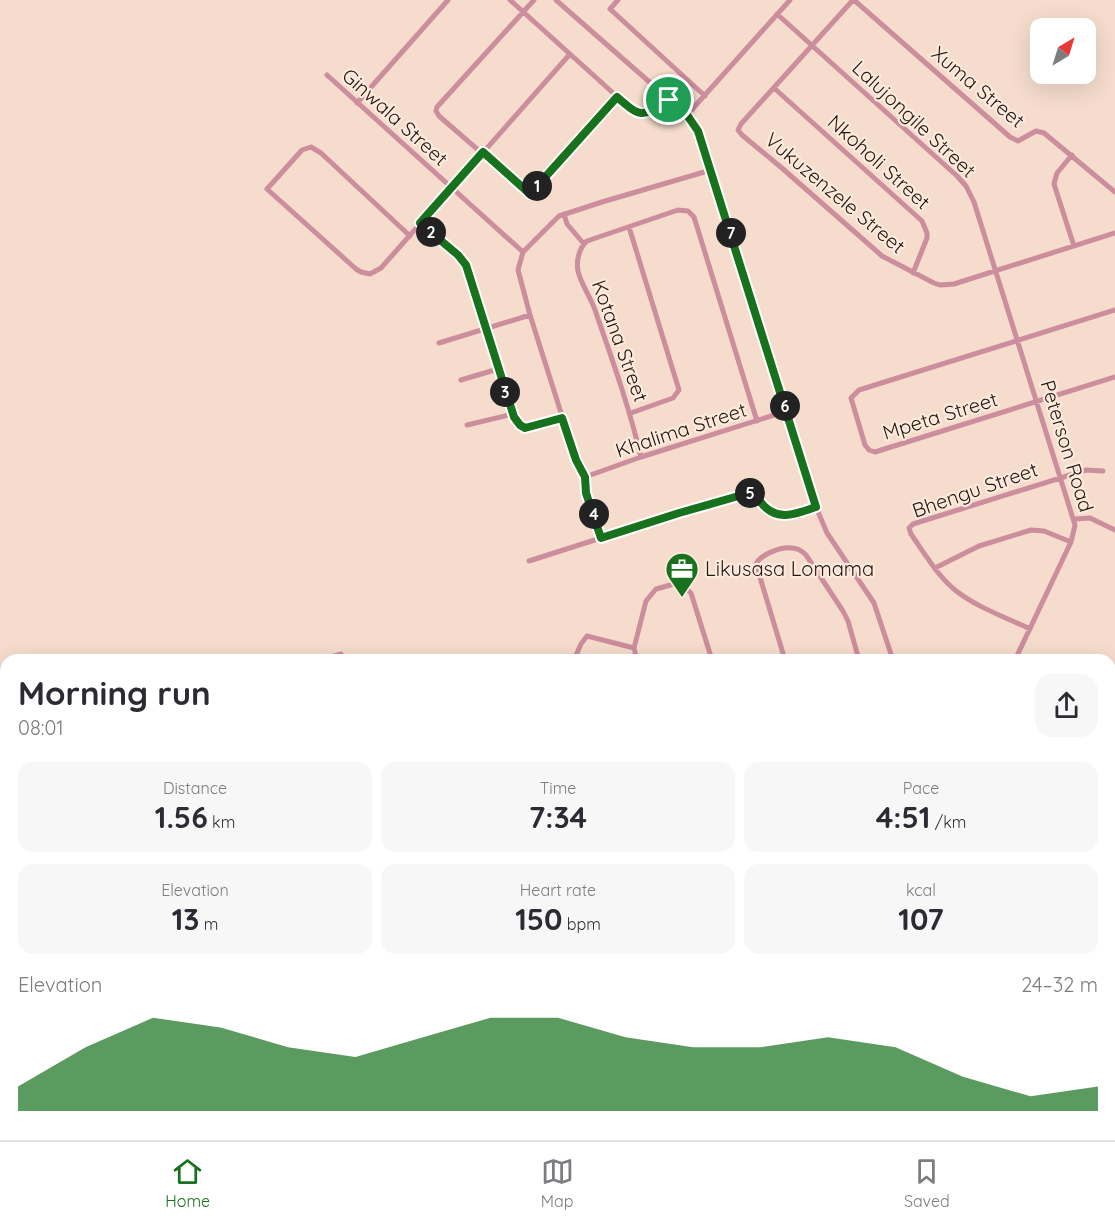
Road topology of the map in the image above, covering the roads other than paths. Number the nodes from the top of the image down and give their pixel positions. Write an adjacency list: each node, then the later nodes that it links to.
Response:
1 (448, 0): 17 (street)
2 (510, 0): 8 (street)
3 (534, 0): 8 (street)
4 (556, 0): 16 (street)
5 (618, 0): 14 (street)
6 (790, 0): 9 (street)
7 (854, 0): 10 (street, Vukuzenzele Street); 20 (street, Xuma Street)
8 (523, 12): 11 (street); 19 (street)
9 (777, 14): 10 (street, Lalujongile Street); 14 (street)
10 (812, 45): 13 (street, Vukuzenzele Street); 32 (street, Lalujongile Street)
11 (570, 54): 15 (street); 19 (street)
12 (327, 75): 17 (street, Ginwala Street)
13 (774, 88): 33 (street, Nkoholi Street); 33 (street, Vukuzenzele Street)
14 (705, 96): 18 (street)
15 (617, 97): 16 (street); 19 (street)
16 (669, 100): 18 (street)
17 (357, 103): 22 (street, Ginwala Street)
18 (687, 115): 21 (street)
19 (483, 152): 22 (street)
20 (1072, 155): 23 (street, Xuma Street); 30 (street)
21 (711, 170): 24 (street); 43 (street)
22 (451, 187): 25 (street); 31 (street, Ginwala Street)
23 (1115, 192)
24 (564, 214): 29 (street); 31 (street)
25 (420, 223): 28 (street); 36 (street)
26 (629, 227): 29 (street); 44 (street); 47 (street)
27 (1115, 233): 30 (street, Vukuzenzele Street)
28 (410, 236): 28 (street)
29 (584, 244): 44 (street, Kotana Street)
30 (1074, 246): 32 (street, Vukuzenzele Street)
31 (524, 252): 35 (street)
32 (996, 269): 33 (street, Vukuzenzele Street); 37 (street, Peterson Road)
33 (913, 273)
34 (1115, 310): 37 (street)
35 (530, 315): 36 (street); 46 (street)
36 (486, 329): 38 (street); 39 (street)
37 (1018, 340): 42 (street, Peterson Road); 42 (street, Mpeta Street)
38 (439, 342)
39 (498, 369): 41 (street); 45 (street)
40 (1115, 376): 42 (street)
41 (461, 380)
42 (1038, 401): 52 (street, Peterson Road)
43 (787, 411): 47 (street, Khalima Street); 53 (street)
44 (630, 413): 49 (street, Kotana Street)
45 (513, 414): 46 (street); 48 (street)
46 (562, 418): 51 (street)
47 (757, 421): 49 (street, Khalima Street)
48 (466, 425)
49 (640, 457): 51 (street, Khalima Street)
50 (1103, 471): 52 (street, Bhengu Street)
51 (585, 477): 56 (street)
52 (1061, 477): 54 (street, Peterson Road); 59 (street, Bhengu Street)
53 (816, 507): 56 (street); 67 (street)
54 (1075, 519): 55 (street); 57 (street, Peterson Road)
55 (1115, 530)
56 (601, 538): 58 (street)
57 (1071, 542): 59 (street); 60 (street, Peterson Road)
58 (530, 561)
59 (935, 568): 60 (street, Bhengu Street)
60 (1030, 629): 68 (street, Peterson Road)
61 (634, 648): 62 (street); 63 (street); 64 (street)
62 (577, 654)
63 (636, 654)
64 (710, 654)
65 (784, 654): 66 (street)
66 (857, 654)
67 (891, 654)
68 (1018, 654)

